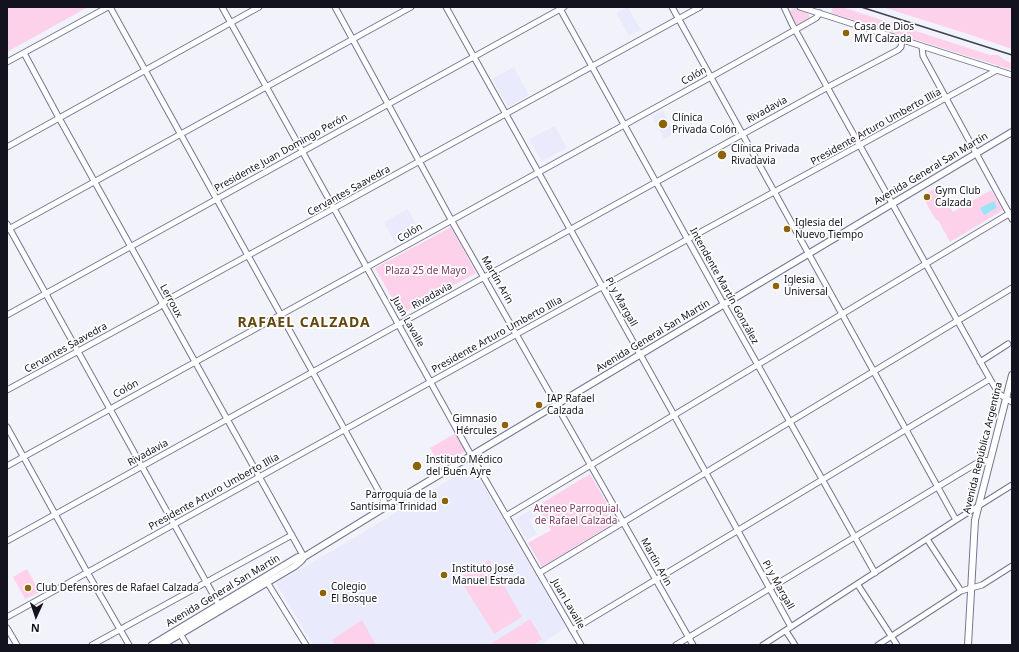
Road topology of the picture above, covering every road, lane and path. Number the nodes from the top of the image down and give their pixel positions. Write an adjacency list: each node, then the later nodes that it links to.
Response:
1 (109, 7): 19 (street); 23 (street)
2 (222, 7): 14 (street, Juan Lavalle)
3 (259, 7): 14 (street)
4 (335, 7): 16 (street, Martín Arin)
5 (411, 7): 16 (street)
6 (446, 7): 20 (street, Pi y Margall)
7 (672, 7): 13 (street)
8 (700, 7): 13 (street, Cervantes Saavedra)
9 (784, 7): 15 (street)
10 (800, 7): 12 (street)
11 (561, 8): 20 (street, Presidente Juan Domingo Perón); 22 (street, Intendente Martín González)
12 (820, 13): 15 (street, Colón); 17 (street)
13 (679, 19): 22 (street, Cervantes Saavedra); 26 (street)
14 (231, 22): 23 (street); 27 (street, Juan Lavalle)
15 (796, 30): 26 (street, Colón); 28 (street)
16 (353, 40): 27 (street); 30 (street, Martín Arin)
17 (902, 40): 18 (street); 28 (street, Rivadavia)
18 (922, 47): 24 (street); 29 (street)
19 (24, 53): 21 (street); 32 (street, Lerroux)
20 (474, 57): 30 (street, Presidente Juan Domingo Perón); 31 (street, Pi y Margall)
21 (7, 62)
22 (592, 66): 31 (street, Cervantes Saavedra); 33 (street, Intendente Martín González)
23 (145, 70): 32 (street); 35 (street)
24 (997, 70): 25 (street); 29 (street, Presidente Arturo Umberto Illia)
25 (1012, 75)
26 (711, 77): 33 (street, Colón); 36 (street)
27 (266, 87): 35 (street); 39 (street, Juan Lavalle)
28 (828, 87): 36 (street, Rivadavia); 37 (street)
29 (947, 98): 37 (street, Presidente Arturo Umberto Illia); 40 (street)
30 (389, 104): 39 (street, Presidente Juan Domingo Perón); 41 (street, Martín Arin)
31 (505, 114): 41 (street, Cervantes Saavedra); 42 (street, Pi y Margall)
32 (59, 118): 38 (street); 43 (street, Lerroux)
33 (624, 125): 42 (street, Colón); 44 (street, Intendente Martín González)
34 (1012, 132): 40 (main road, Avenida General San Martín)
35 (181, 134): 43 (street); 46 (street)
36 (742, 134): 44 (street, Rivadavia); 45 (street)
37 (860, 145): 45 (street, Presidente Arturo Umberto Illia); 47 (street)
38 (7, 147)
39 (302, 152): 46 (street, Presidente Juan Domingo Perón); 48 (street, Juan Lavalle)
40 (976, 154): 47 (main road, Avenida General San Martín); 49 (street)
41 (420, 162): 48 (street, Cervantes Saavedra); 50 (street, Martín Arin)
42 (538, 172): 50 (street, Colón); 52 (street, Pi y Margall)
43 (94, 182): 51 (street); 54 (street, Lerroux)
44 (656, 182): 52 (street, Rivadavia); 53 (street, Intendente Martín González)
45 (774, 193): 53 (street, Presidente Arturo Umberto Illia); 55 (street)
46 (217, 199): 54 (street, Presidente Juan Domingo Perón); 56 (street)
47 (892, 203): 55 (main road, Avenida General San Martín); 57 (street)
48 (334, 210): 56 (street, Cervantes Saavedra); 58 (street, Juan Lavalle)
49 (1011, 215): 57 (street)
50 (452, 220): 58 (street, Colón); 59 (street, Martín Arin)
51 (8, 228): 62 (street)
52 (570, 229): 59 (street, Rivadavia); 60 (street, Pi y Margall)
53 (688, 239): 60 (street, Presidente Arturo Umberto Illia); 64 (street, Intendente Martín González)
54 (131, 247): 62 (street, Presidente Juan Domingo Perón); 63 (street, Lerroux)
55 (808, 254): 64 (main road, Avenida General San Martín); 66 (street)
56 (248, 256): 63 (street, Cervantes Saavedra); 65 (street)
57 (926, 264): 66 (street); 68 (street)
58 (367, 268): 65 (street, Colón); 69 (street, Juan Lavalle)
59 (485, 277): 69 (street, Rivadavia); 70 (street, Martín Arin)
60 (603, 287): 70 (street, Presidente Arturo Umberto Illia); 73 (street, Pi y Margall)
61 (1012, 288): 68 (street)
62 (45, 294): 67 (street, Presidente Juan Domingo Perón); 72 (street)
63 (163, 304): 72 (street, Cervantes Saavedra); 74 (street, Lerroux)
64 (724, 305): 73 (main road, Avenida General San Martín); 76 (street, Intendente Martín González)
65 (280, 314): 74 (street, Colón); 78 (street)
66 (842, 314): 76 (street); 77 (street)
67 (7, 315)
68 (958, 321): 75 (street); 77 (street)
69 (399, 325): 78 (street, Rivadavia); 81 (street, Juan Lavalle)
70 (517, 334): 81 (street, Presidente Arturo Umberto Illia); 84 (street, Martín Arin)
71 (1008, 344): 75 (street)
72 (78, 352): 82 (street, Cervantes Saavedra); 85 (street)
73 (640, 355): 84 (main road, Avenida General San Martín); 86 (street, Pi y Margall)
74 (194, 361): 85 (street, Colón); 87 (street, Lerroux)
75 (980, 362): 80 (street)
76 (758, 364): 86 (street); 88 (street, Intendente Martín González)
77 (874, 371): 88 (street); 91 (street)
78 (313, 372): 87 (street, Rivadavia); 90 (street)
79 (1012, 375): 83 (main road, Avenida República Argentina)
80 (990, 379): 83 (street); 91 (street)
81 (431, 382): 90 (street, Presidente Arturo Umberto Illia); 92 (street, Juan Lavalle)
82 (7, 390)
83 (1009, 400): 94 (main road, Avenida República Argentina)
84 (556, 405): 92 (main road, Avenida General San Martín); 96 (street, Martín Arin)
85 (109, 409): 93 (street, Colón); 97 (street)
86 (674, 415): 96 (street); 98 (street, Pi y Margall)
87 (228, 419): 97 (street, Rivadavia); 99 (street, Lerroux)
88 (790, 422): 98 (street); 100 (street, Intendente Martín González)
89 (7, 427): 93 (street)
90 (345, 429): 99 (street, Presidente Arturo Umberto Illia); 103 (street)
91 (907, 429): 100 (street); 102 (street)
92 (471, 455): 103 (main road, Avenida General San Martín); 106 (street, Juan Lavalle)
93 (23, 457): 95 (street, Colón); 105 (street)
94 (990, 461): 102 (street); 104 (main road, Avenida República Argentina)
95 (7, 466)
96 (590, 466): 106 (street); 108 (street, Martín Arin)
97 (142, 467): 105 (street, Rivadavia); 109 (street)
98 (706, 473): 108 (street); 110 (street, Pi y Margall)
99 (259, 477): 109 (street, Presidente Arturo Umberto Illia); 111 (street, Lerroux)
100 (823, 480): 110 (street); 112 (street, Intendente Martín González)
101 (1012, 486): 104 (street)
102 (938, 487): 107 (street); 112 (street)
103 (387, 506): 115 (main road, Avenida General San Martín)
104 (978, 507): 107 (street); 125 (main road, Avenida República Argentina)
105 (56, 515): 114 (street, Rivadavia); 117 (street)
106 (506, 516): 118 (street, Juan Lavalle)
107 (956, 520): 113 (street)
108 (623, 522): 118 (street); 120 (street, Martín Arin)
109 (174, 525): 117 (street, Presidente Arturo Umberto Illia); 122 (street)
110 (738, 530): 120 (street); 124 (street, Pi y Margall)
111 (292, 535): 115 (street, Lerroux); 122 (street)
112 (854, 537): 119 (street, Intendente Martín González); 124 (street)
113 (927, 539): 119 (street); 126 (street)
114 (7, 541)
115 (304, 557): 121 (main road, Avenida General San Martín); 127 (main road, Avenida General San Martín)
116 (1012, 566): 125 (street)
117 (87, 572): 128 (street, Presidente Arturo Umberto Illia); 131 (street)
118 (540, 573): 132 (street, Juan Lavalle)
119 (875, 573): 123 (street)
120 (656, 580): 132 (street); 136 (street, Martín Arin)
121 (268, 582): 134 (main road, Avenida General San Martín); 143 (street)
122 (206, 583): 127 (street); 131 (street)
123 (858, 585): 129 (street); 135 (street)
124 (770, 588): 129 (street, Pi y Margall); 136 (street)
125 (970, 589): 126 (street); 151 (main road, Avenida República Argentina)
126 (961, 591): 135 (street)
127 (219, 605): 134 (main road, Avenida General San Martín)
128 (7, 617)
129 (791, 627): 133 (street)
130 (7, 628): 137 (street)
131 (120, 629): 138 (street); 139 (street)
132 (572, 630): 144 (street, Juan Lavalle)
133 (786, 631): 147 (street); 148 (street)
134 (179, 632): 140 (main road, Avenida General San Martín); 141 (main road, Avenida General San Martín); 142 (street)
135 (892, 636): 149 (street); 150 (street)
136 (689, 638): 145 (street); 146 (street, Martín Arin)
137 (17, 645)
138 (92, 645)
139 (129, 645)
140 (152, 645)
141 (162, 645)
142 (187, 645)
143 (306, 645)
144 (580, 645)
145 (676, 645)
146 (693, 645)
147 (763, 645)
148 (795, 645)
149 (878, 645)
150 (897, 645)
151 (968, 645)

